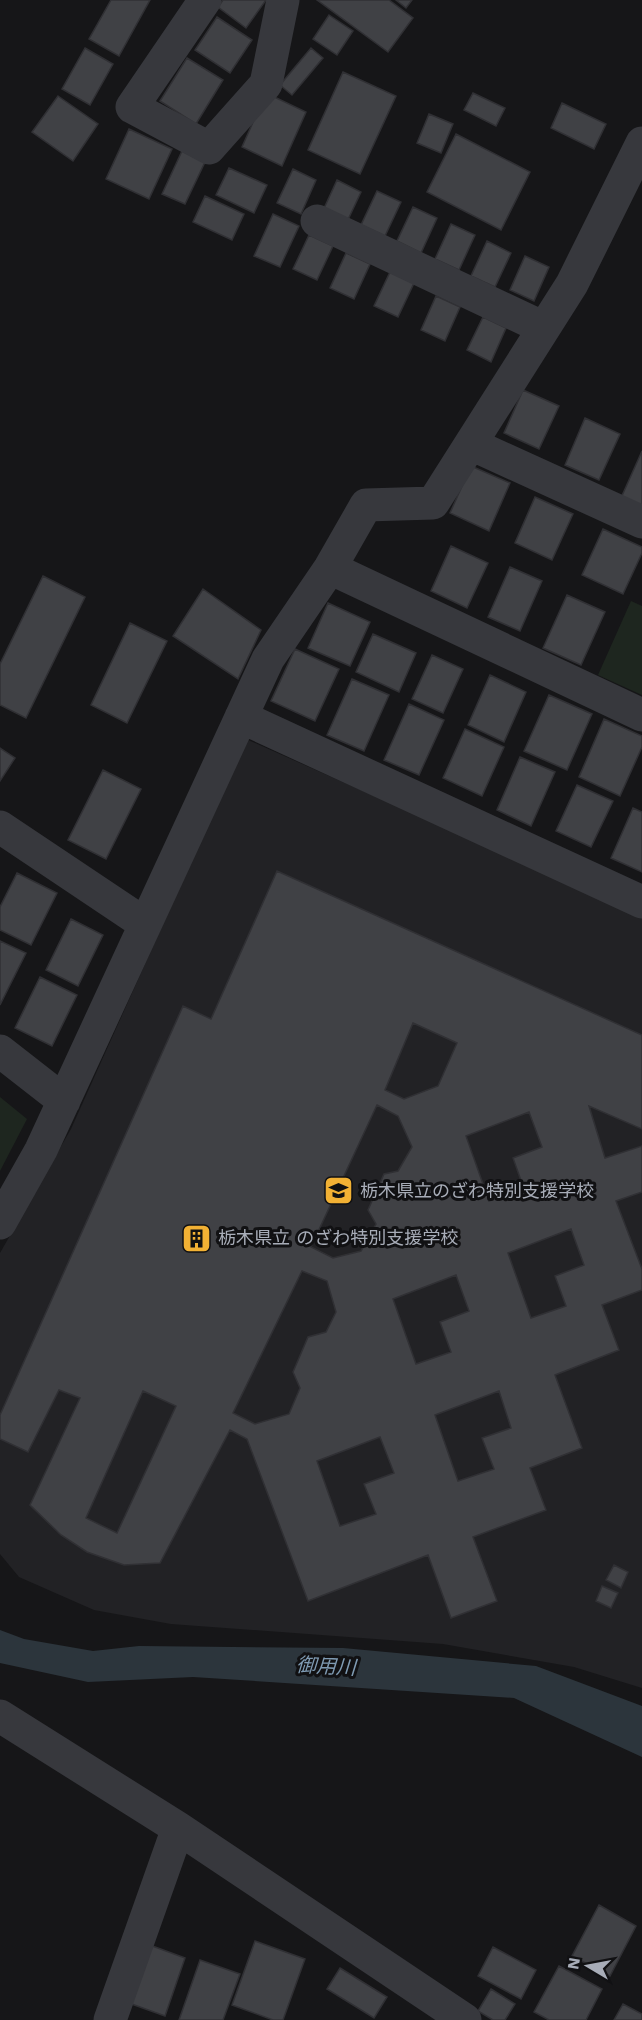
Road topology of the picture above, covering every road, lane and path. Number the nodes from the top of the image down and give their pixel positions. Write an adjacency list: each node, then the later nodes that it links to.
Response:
1 (205, 0): 2 (street)
2 (283, 0)
3 (642, 143): 5 (street)
4 (316, 222): 5 (street)
5 (544, 328): 6 (street)
6 (471, 444): 7 (street); 8 (street)
7 (642, 522)
8 (330, 568): 9 (street); 10 (street)
9 (642, 715)
10 (241, 717): 12 (street); 13 (street)
11 (0, 827): 13 (street)
12 (642, 902)
13 (145, 924): 15 (street)
14 (0, 1052): 15 (street)
15 (64, 1101): 16 (street)
16 (0, 1223)
17 (0, 1716): 18 (street)
18 (178, 1828): 19 (street); 20 (street)
19 (110, 2020)
20 (465, 2020)

